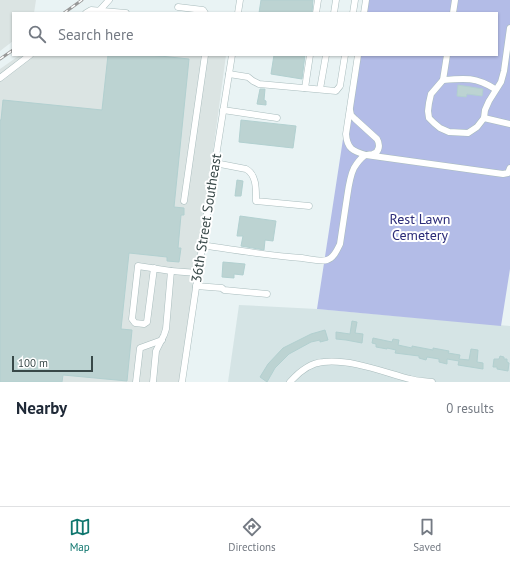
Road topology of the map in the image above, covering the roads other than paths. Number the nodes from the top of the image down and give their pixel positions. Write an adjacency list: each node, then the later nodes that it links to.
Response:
1 (109, 0): 9 (street)
2 (240, 0): 13 (street)
3 (318, 0): 14 (street)
4 (336, 0): 15 (street)
5 (355, 0): 16 (street)
6 (366, 0): 17 (street)
7 (455, 0): 18 (street)
8 (178, 7): 12 (street)
9 (100, 10): 10 (street); 11 (street)
10 (89, 11)
11 (117, 12)
12 (204, 12)
13 (238, 12)
14 (316, 12)
15 (334, 12)
16 (353, 12)
17 (364, 12)
18 (453, 12)
19 (510, 28): 33 (street)
20 (29, 56): 29 (street)
21 (205, 56): 42 (street)
22 (232, 56): 28 (street, 36th Street Southeast)
23 (310, 56): 31 (street)
24 (326, 56): 32 (street)
25 (345, 56): 32 (street)
26 (358, 56): 35 (street)
27 (447, 56): 30 (street)
28 (229, 74): 31 (street); 34 (street, 36th Street Southeast)
29 (0, 78)
30 (443, 80): 33 (street); 37 (street)
31 (305, 88): 32 (street)
32 (320, 89)
33 (495, 89): 37 (street)
34 (223, 110): 36 (street); 40 (street, 36th Street Southeast)
35 (350, 110): 39 (street); 39 (street)
36 (277, 118)
37 (484, 118): 38 (street)
38 (510, 124)
39 (366, 155): 41 (street); 44 (street)
40 (215, 163): 43 (street); 44 (street, 36th Street Southeast)
41 (510, 168)
42 (184, 201)
43 (309, 206)
44 (202, 245): 47 (street, 36th Street Southeast)
45 (154, 268): 45 (street); 46 (street)
46 (171, 271): 47 (street); 50 (street)
47 (198, 273): 48 (street, 36th Street Southeast)
48 (196, 286): 49 (street); 53 (street, 36th Street Southeast)
49 (266, 294)
50 (162, 340): 51 (street); 52 (street)
51 (136, 382)
52 (153, 382)
53 (182, 382)
54 (290, 382): 55 (street)
55 (432, 382)

